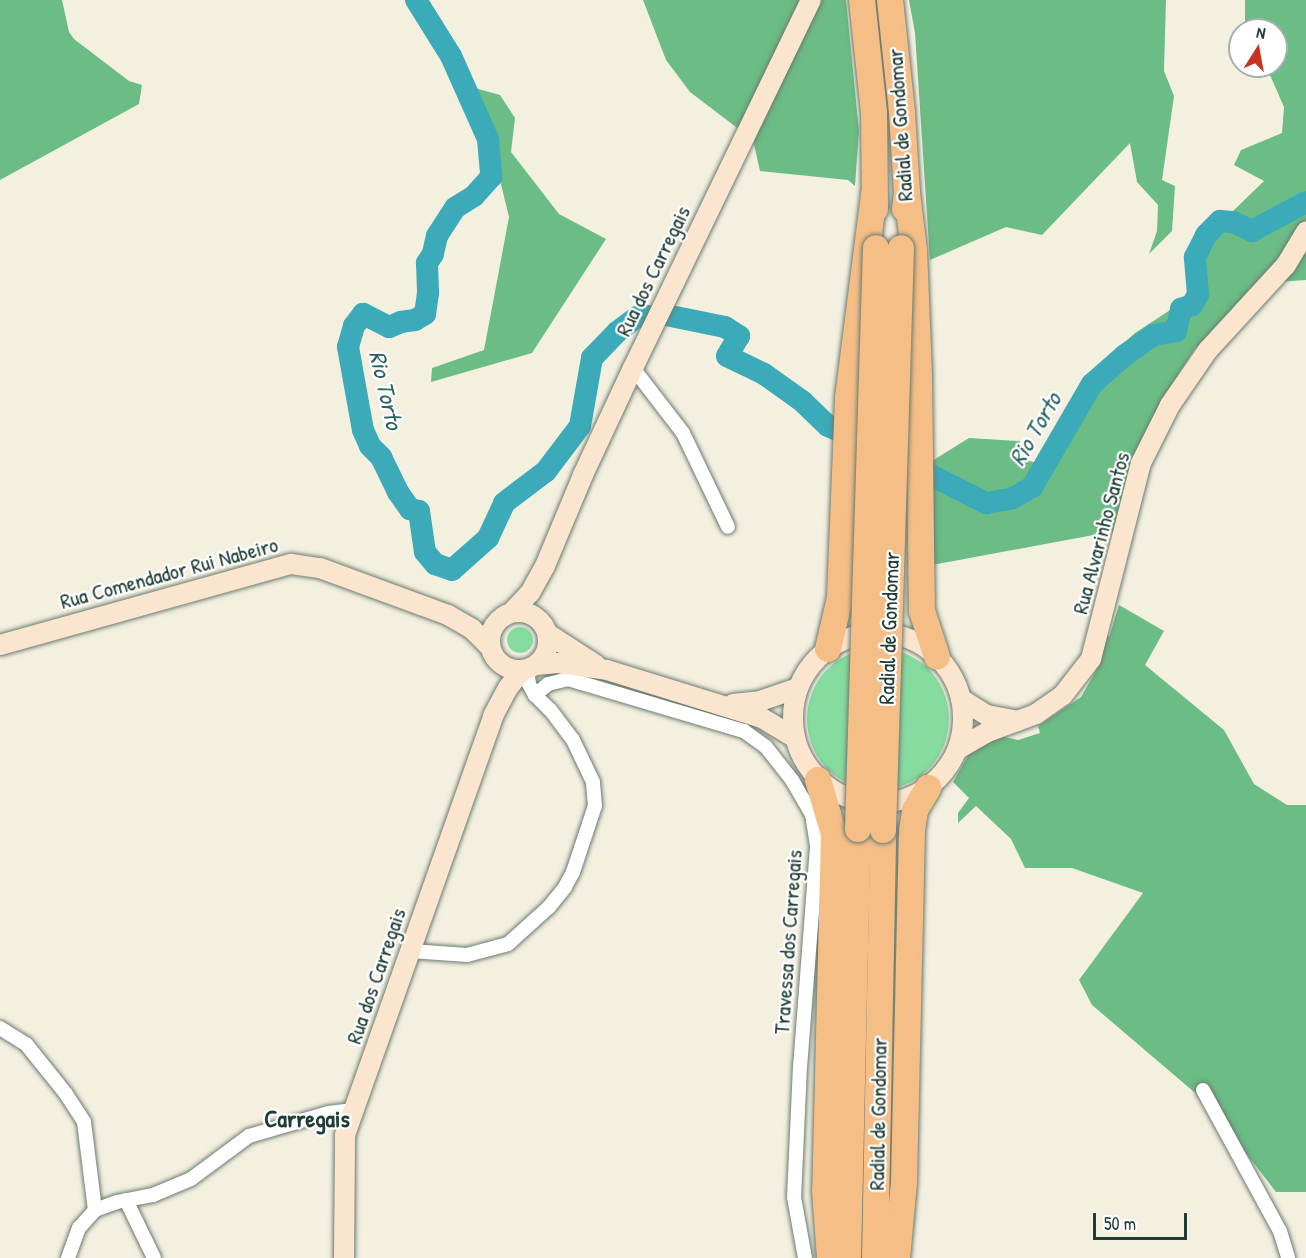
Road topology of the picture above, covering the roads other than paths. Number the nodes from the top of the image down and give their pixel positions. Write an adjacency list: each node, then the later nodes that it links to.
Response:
1 (811, 0): 7 (street, Rua dos Carregais)
2 (862, 0): 5 (highway, Radial de Gondomar)
3 (890, 0): 6 (highway, Radial de Gondomar)
4 (1306, 232): 24 (street, Rua Alvarinho Santos)
5 (871, 247): 14 (highway); 29 (highway, Radial de Gondomar, bridge)
6 (907, 249): 16 (highway); 29 (highway, Radial de Gondomar, bridge)
7 (633, 368): 8 (street); 9 (street, Rua dos Carregais)
8 (728, 527)
9 (545, 567): 10 (street, Rua dos Carregais); 12 (street, Rua dos Carregais)
10 (507, 614): 11 (street, Rua Comendador Rui Nabeiro); 12 (street); 15 (street)
11 (448, 615): 13 (street, Rua Comendador Rui Nabeiro); 15 (street, Rua Comendador Rui Nabeiro)
12 (546, 629): 17 (street); 18 (street)
13 (1, 644)
14 (828, 649): 16 (street); 19 (street)
15 (492, 653): 17 (street); 23 (street, Rua dos Carregais)
16 (937, 657): 21 (street)
17 (528, 668): 18 (street); 20 (street); 23 (street, Rua dos Carregais)
18 (607, 670): 22 (street)
19 (798, 688): 22 (street); 25 (street)
20 (535, 695): 30 (street); 39 (street, Travessa dos Carregais)
21 (962, 699): 24 (street); 26 (street)
22 (724, 705): 25 (street)
23 (493, 716): 30 (street, Rua dos Carregais)
24 (1020, 721): 26 (street, Rua Alvarinho Santos)
25 (794, 738): 27 (street)
26 (958, 749): 28 (street)
27 (818, 780): 28 (street); 40 (highway)
28 (928, 788): 43 (highway)
29 (871, 830): 41 (highway, Radial de Gondomar); 42 (highway, Radial de Gondomar)
30 (411, 951): 33 (street, Rua dos Carregais)
31 (0, 1028): 35 (street)
32 (1203, 1090): 44 (street)
33 (354, 1110): 34 (street); 38 (street, Rua dos Carregais)
34 (126, 1200): 35 (street); 37 (street)
35 (95, 1210): 36 (street)
36 (68, 1258)
37 (154, 1258)
38 (344, 1258)
39 (805, 1258)
40 (830, 1258)
41 (848, 1258)
42 (875, 1258)
43 (897, 1258)
44 (1288, 1258)

